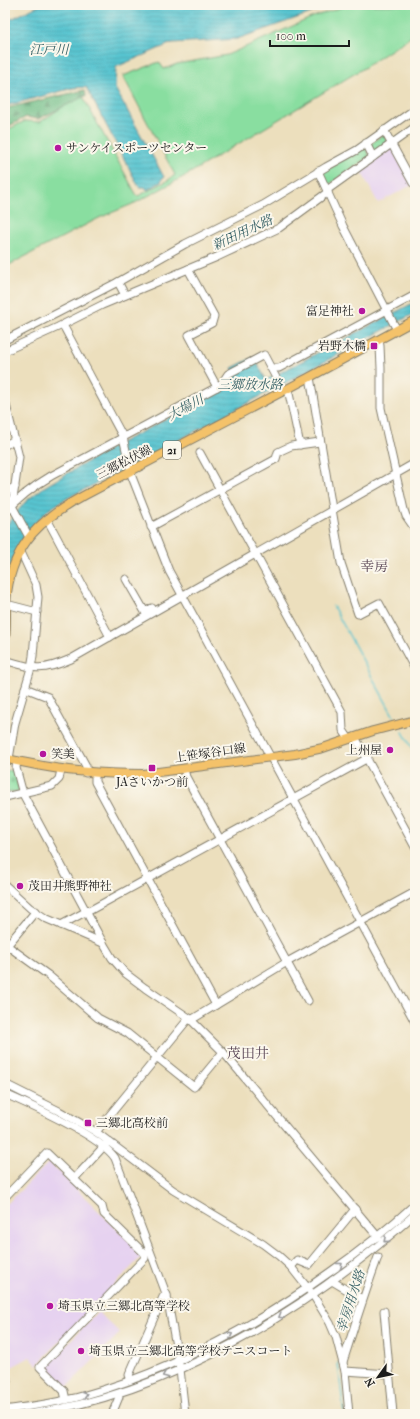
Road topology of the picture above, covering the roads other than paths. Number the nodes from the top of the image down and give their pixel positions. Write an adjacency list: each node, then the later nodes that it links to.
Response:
1 (415, 109): 3 (street)
2 (415, 127): 5 (street)
3 (384, 130): 4 (street); 5 (street)
4 (366, 143): 6 (street); 7 (street)
5 (392, 144): 6 (street); 8 (street)
6 (373, 156): 9 (street)
7 (318, 171): 9 (street); 11 (street)
8 (413, 183)
9 (328, 191): 10 (street); 14 (street)
10 (188, 269): 12 (street); 24 (street)
11 (118, 282): 12 (street); 15 (street)
12 (124, 295): 17 (street)
13 (415, 295): 14 (street)
14 (386, 311): 18 (street); 22 (street)
15 (52, 316): 17 (street); 19 (street)
16 (415, 320): 18 (main road, 三郷松伏線 / 21)
17 (60, 326): 21 (street); 27 (street)
18 (396, 329): 20 (main road, 三郷松伏線 / 21)
19 (5, 340)
20 (379, 340): 23 (main road, 三郷松伏線 / 21); 35 (street)
21 (5, 351)
22 (273, 371): 24 (street); 25 (street)
23 (310, 377): 25 (main road, 三郷松伏線 / 21); 29 (street)
24 (217, 387): 27 (street)
25 (284, 389): 31 (street); 34 (main road, 三郷松伏線 / 21)
26 (5, 401): 28 (street)
27 (123, 438): 34 (street); 39 (street)
28 (15, 440): 30 (street); 36 (street)
29 (320, 442): 31 (street); 40 (street)
30 (5, 445)
31 (300, 445): 37 (street)
32 (200, 453): 37 (street)
33 (415, 463): 35 (street)
34 (129, 469): 42 (main road, 三郷松伏線 / 21); 43 (street)
35 (396, 474): 40 (street); 44 (street)
36 (15, 487): 38 (street); 39 (street)
37 (220, 490): 43 (street); 47 (street)
38 (5, 492)
39 (13, 507): 41 (street); 45 (street)
40 (332, 511): 47 (street); 57 (street)
41 (5, 513)
42 (47, 519): 45 (main road, 三郷松伏線 / 21); 53 (street)
43 (152, 527): 49 (street)
44 (415, 529)
45 (29, 536): 46 (main road, 三郷松伏線 / 21)
46 (21, 552): 50 (main road, 三郷松伏線 / 21); 52 (street)
47 (256, 554): 49 (street); 60 (street)
48 (126, 579): 51 (street)
49 (182, 594): 51 (street); 61 (street)
50 (6, 604): 52 (street); 54 (main road, 三郷松伏線 / 21)
51 (154, 609): 53 (street)
52 (36, 612): 56 (street)
53 (110, 637): 56 (street)
54 (5, 639)
55 (5, 660): 56 (street)
56 (31, 668): 58 (street)
57 (415, 669)
58 (25, 688): 63 (street); 66 (street)
59 (415, 720): 60 (main road, 上笹塚谷口線)
60 (352, 738): 61 (main road, 上笹塚谷口線); 62 (street)
61 (271, 757): 64 (main road, 上笹塚谷口線); 70 (street)
62 (368, 758): 70 (street); 72 (street)
63 (10, 759): 65 (main road, 上笹塚谷口線); 68 (street)
64 (184, 769): 67 (main road, 上笹塚谷口線); 71 (street)
65 (61, 770): 66 (main road, 上笹塚谷口線); 68 (street)
66 (86, 772): 67 (main road, 上笹塚谷口線)
67 (95, 773): 73 (street)
68 (23, 794): 69 (street); 77 (street)
69 (5, 797)
70 (293, 798): 71 (street); 78 (street)
71 (220, 838): 73 (street); 82 (street)
72 (415, 847)
73 (147, 878): 77 (street); 84 (street)
74 (5, 884): 76 (street)
75 (415, 892): 78 (street)
76 (36, 911): 79 (street); 81 (street)
77 (87, 911): 79 (street); 80 (street)
78 (361, 922): 82 (street); 85 (street)
79 (61, 925): 80 (street)
80 (103, 943): 86 (street)
81 (6, 946): 89 (street)
82 (287, 962): 83 (street); 84 (street)
83 (308, 1001)
84 (216, 1005): 86 (street)
85 (413, 1013): 87 (street)
86 (190, 1019): 88 (street); 89 (street)
87 (415, 1022)
88 (223, 1052): 89 (street); 100 (street)
89 (157, 1058): 94 (street)
90 (5, 1084): 92 (street)
91 (5, 1094): 93 (street)
92 (34, 1098): 93 (street); 94 (street)
93 (31, 1105): 96 (street)
94 (96, 1132): 95 (street)
95 (109, 1140): 96 (street); 105 (street)
96 (104, 1147): 97 (street); 103 (street)
97 (74, 1179): 98 (street); 103 (street)
98 (5, 1197)
99 (415, 1204): 102 (street)
100 (355, 1209): 102 (street); 105 (street)
101 (415, 1214): 106 (street, one-way to 106)
102 (378, 1237): 107 (street, one-way to 102)
103 (148, 1253): 108 (street); 119 (street)
104 (378, 1256): 110 (street)
105 (291, 1267): 107 (street)
106 (332, 1281): 109 (street); 110 (street)
107 (308, 1288): 109 (street); 112 (street, one-way to 107)
108 (167, 1295): 112 (street); 117 (street)
109 (313, 1295): 113 (street); 114 (street, one-way to 114)
110 (361, 1298): 113 (street)
111 (384, 1311): 116 (street)
112 (178, 1361): 114 (street); 117 (street)
113 (343, 1362): 115 (street)
114 (180, 1369): 118 (street, one-way to 118); 123 (street)
115 (345, 1371): 116 (street); 124 (street)
116 (389, 1374): 125 (street)
117 (131, 1380): 119 (street, one-way to 117)
118 (118, 1394): 121 (street); 122 (street)
119 (66, 1400): 120 (street)
120 (5, 1410)
121 (29, 1414)
122 (112, 1414)
123 (185, 1414)
124 (349, 1414)
125 (393, 1414)

